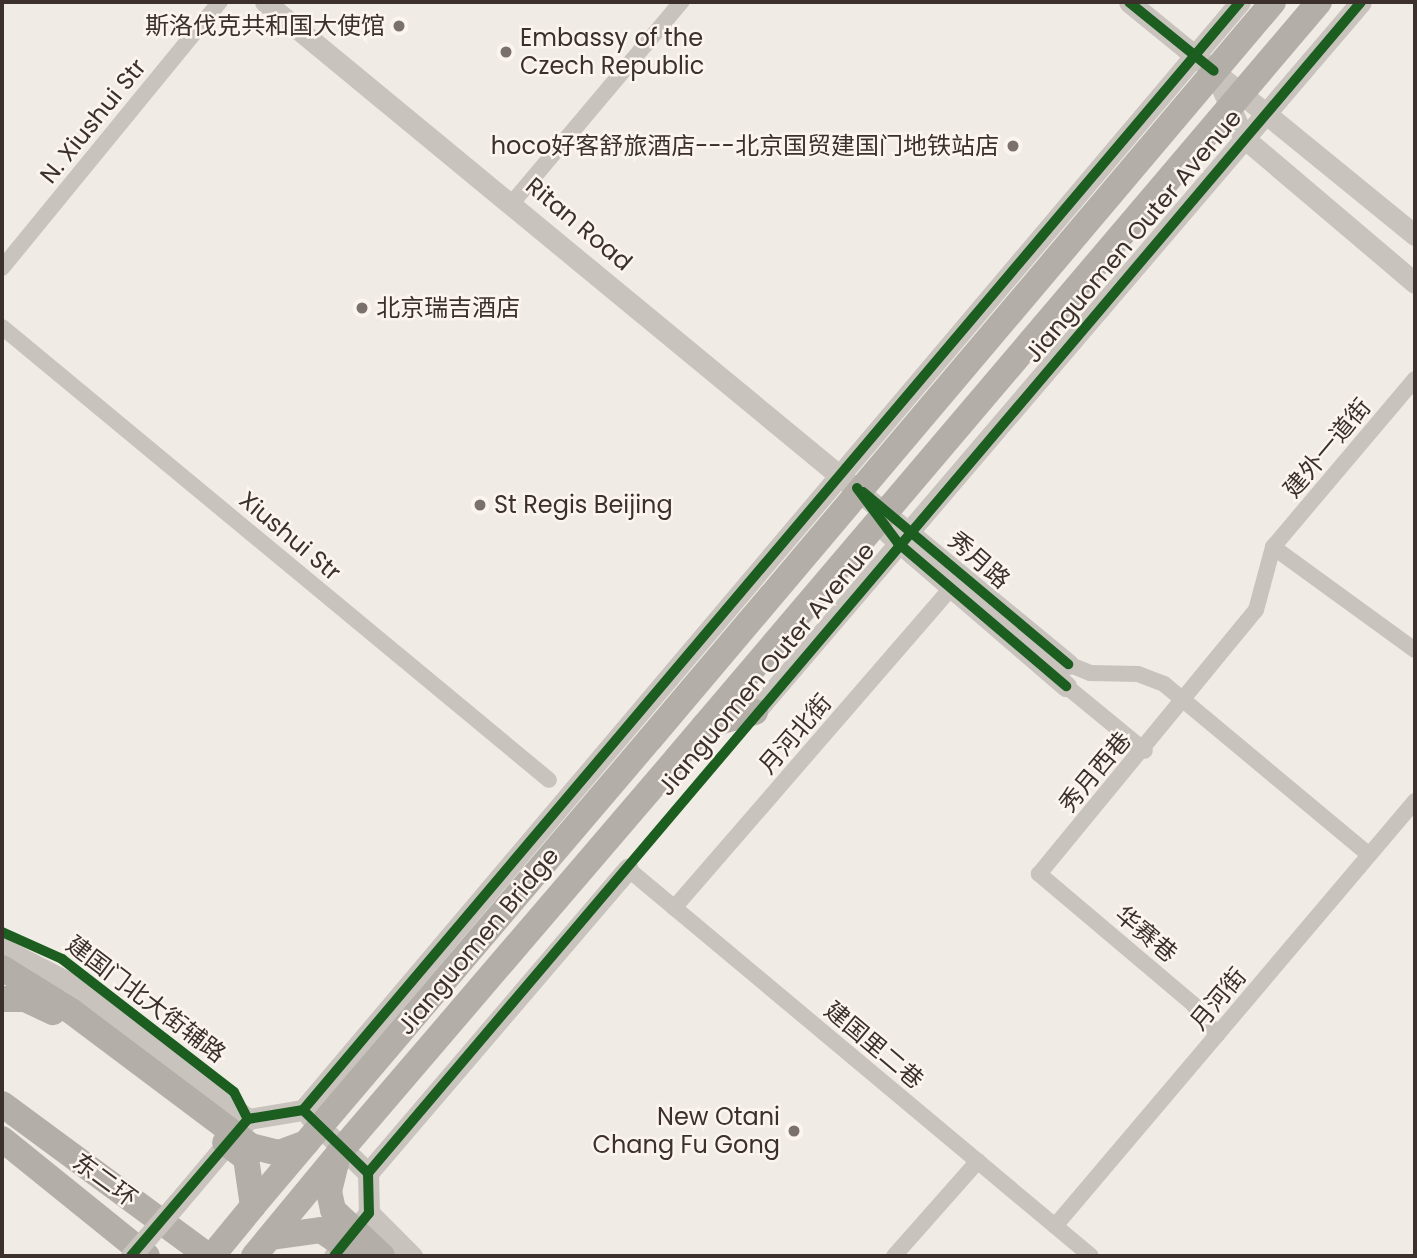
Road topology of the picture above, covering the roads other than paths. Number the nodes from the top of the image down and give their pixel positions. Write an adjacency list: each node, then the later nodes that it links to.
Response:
1 (220, 2): 15 (street, N. Xiushui Str)
2 (265, 2): 13 (street, Ritan Road)
3 (681, 2): 13 (street)
4 (1129, 2): 9 (street)
5 (1240, 2): 9 (street, Jianguomen Outer Avenue)
6 (1273, 2): 9 (highway, Jianguomen Outer Avenue)
7 (1319, 2): 10 (highway, Jianguomen Outer Avenue)
8 (1361, 2): 11 (street, Jianguomen Outer Avenue)
9 (1204, 64): 10 (street); 19 (highway, Jianguomen Outer Avenue)
10 (1236, 99): 11 (street); 12 (street); 20 (highway, Jianguomen Outer Avenue)
11 (1266, 112): 12 (street, Jianguomen Outer Avenue); 14 (street)
12 (1244, 138): 16 (street); 21 (street, Jianguomen Outer Avenue)
13 (512, 203): 19 (street, Ritan Road)
14 (1415, 235)
15 (2, 268)
16 (1415, 283)
17 (2, 327): 33 (street, Xiushui Str)
18 (1415, 379): 22 (street, 建外一道街)
19 (848, 481): 20 (street, 秀月路); 30 (highway, Jianguomen Outer Avenue); 44 (street, Jianguomen Outer Avenue)
20 (884, 517): 21 (street, 秀月路); 29 (highway, Jianguomen Outer Avenue)
21 (904, 536): 23 (street, 秀月路); 25 (street, 秀月路); 28 (street, Jianguomen Outer Avenue)
22 (1273, 547): 24 (street); 27 (street, 秀月西巷)
23 (950, 589): 26 (street, 秀月路); 38 (street, 月河北街)
24 (1415, 650)
25 (1068, 664): 27 (street)
26 (1066, 685): 31 (street, 秀月路)
27 (1180, 695): 31 (street, 秀月西巷); 35 (street)
28 (755, 712): 29 (highway)
29 (704, 726): 32 (highway, Jianguomen Outer Avenue)
30 (650, 739): 48 (highway, Jianguomen Bridge, bridge)
31 (1144, 751): 37 (street, 秀月西巷)
32 (677, 758): 50 (highway, Jianguomen Bridge, bridge)
33 (549, 780)
34 (1415, 801): 35 (street, 月河街)
35 (1369, 855): 43 (street, 月河街)
36 (628, 869): 38 (street, 建国里二巷); 49 (street)
37 (1039, 874): 43 (street, 华赛巷)
38 (674, 908): 51 (street, 建国里二巷)
39 (2, 948): 46 (street)
40 (2, 968): 42 (highway)
41 (2, 999): 42 (highway)
42 (70, 1016): 48 (highway, bridge); 53 (highway, bridge)
43 (1217, 1035): 55 (street, 月河街)
44 (310, 1102): 46 (street); 49 (street); 52 (street)
45 (2, 1104): 59 (highway, 东二环)
46 (248, 1119): 57 (street, bridge)
47 (2, 1139): 58 (highway, 东二环)
48 (306, 1143): 53 (highway, Jianguomen Bridge, bridge)
49 (388, 1152): 52 (street)
50 (338, 1154): 56 (highway, Jianguomen Bridge, bridge); 62 (highway, bridge)
51 (978, 1161): 55 (street, 建国里二巷); 64 (street)
52 (368, 1173): 54 (street)
53 (253, 1206): 59 (highway, bridge)
54 (369, 1213): 60 (street); 63 (street)
55 (1055, 1226): 65 (street, 建国里二巷)
56 (262, 1247): 61 (highway, bridge)
57 (131, 1256)
58 (147, 1256)
59 (210, 1256)
60 (334, 1256)
61 (359, 1256)
62 (382, 1256)
63 (412, 1256)
64 (894, 1256)
65 (1091, 1256)

